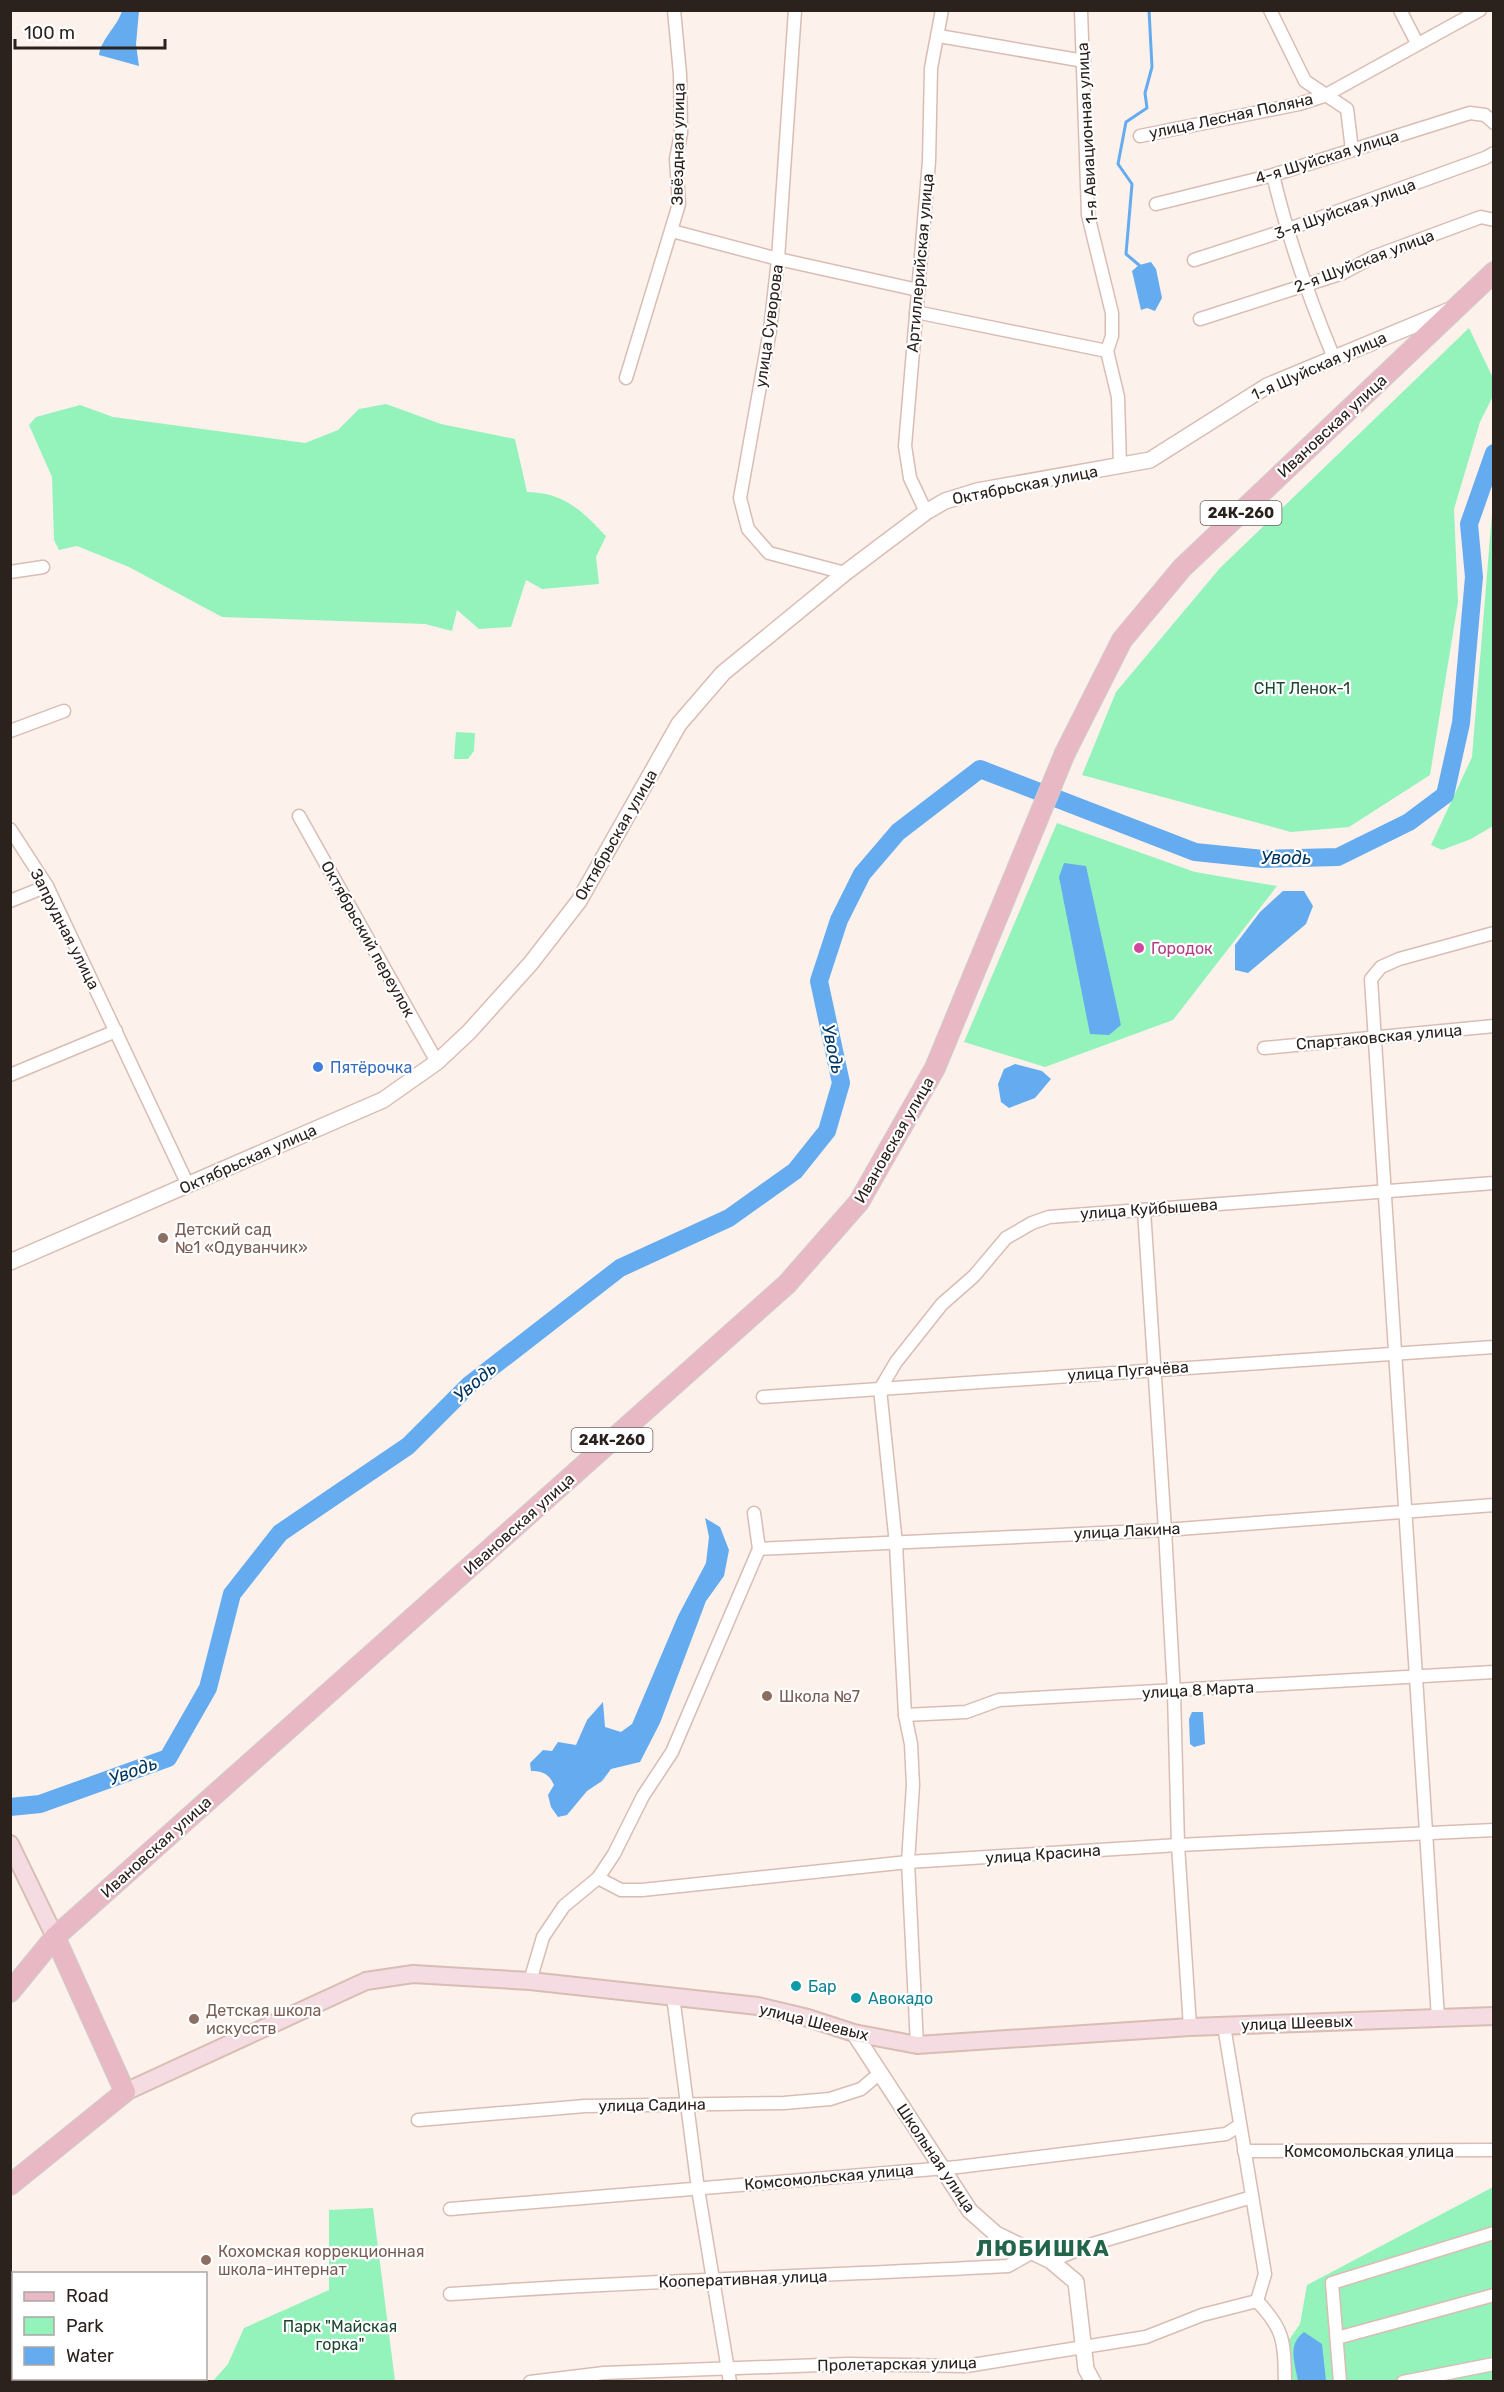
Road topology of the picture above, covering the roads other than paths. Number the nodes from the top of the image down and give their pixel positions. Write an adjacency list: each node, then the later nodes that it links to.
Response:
1 (674, 10): 20 (street, Звёздная улица)
2 (795, 10): 21 (street, улица Суворова)
3 (942, 10): 8 (street, Артиллерийская улица)
4 (1081, 10): 10 (street, 1-я Авиационная улица)
5 (1270, 10): 11 (street)
6 (1400, 10): 9 (street)
7 (1480, 10): 9 (street, улица Лесная Поляна)
8 (939, 36): 10 (street); 25 (street, Артиллерийская улица)
9 (1417, 43): 11 (street, улица Лесная Поляна)
10 (1084, 61): 29 (street, 1-я Авиационная улица)
11 (1324, 96): 13 (street, улица Лесная Поляна); 14 (street)
12 (1494, 123): 14 (street, 4-я Шуйская улица)
13 (1140, 136)
14 (1352, 150): 16 (street, 4-я Шуйская улица)
15 (1494, 153): 19 (street, 3-я Шуйская улица)
16 (1273, 175): 17 (street, 4-я Шуйская улица); 19 (street)
17 (1156, 204)
18 (1494, 220): 24 (street, 2-я Шуйская улица)
19 (1286, 230): 22 (street, 3-я Шуйская улица); 24 (street)
20 (672, 231): 21 (street); 31 (street, Звёздная улица)
21 (778, 259): 25 (street); 36 (street, улица Суворова)
22 (1194, 260)
23 (1494, 272): 26 (main road, 24К-260)
24 (1304, 285): 28 (street, 2-я Шуйская улица); 30 (street)
25 (918, 291): 27 (street, Артиллерийская улица)
26 (1459, 306): 30 (street, 1-я Шуйская улица); 76 (main road, Ивановская улица / 24К-260)
27 (916, 312): 29 (street); 33 (street, Артиллерийская улица)
28 (1200, 319)
29 (1107, 351): 32 (street, 1-я Авиационная улица)
30 (1334, 358): 32 (street, 1-я Шуйская улица)
31 (626, 378)
32 (1120, 466): 33 (street, Октябрьская улица)
33 (926, 512): 36 (street, Октябрьская улица)
34 (43, 567): 35 (street)
35 (10, 572)
36 (845, 573): 48 (street, Октябрьская улица)
37 (64, 711): 38 (street)
38 (10, 731)
39 (299, 816): 48 (street, Октябрьский переулок)
40 (10, 829): 41 (street, Запрудная улица)
41 (47, 886): 42 (street); 45 (street, Запрудная улица)
42 (10, 901)
43 (1494, 933): 46 (street)
44 (1494, 1026): 46 (street, Спартаковская улица)
45 (116, 1031): 49 (street); 51 (street, Запрудная улица)
46 (1375, 1038): 47 (street, Спартаковская улица); 52 (street)
47 (1264, 1048)
48 (437, 1062): 51 (street, Октябрьская улица)
49 (10, 1075)
50 (1494, 1183): 52 (street, улица Куйбышева)
51 (188, 1185): 54 (street, Октябрьская улица)
52 (1384, 1191): 53 (street, улица Куйбышева); 56 (street)
53 (1144, 1210): 57 (street); 58 (street, улица Куйбышева)
54 (10, 1262)
55 (1494, 1347): 56 (street, улица Пугачёва)
56 (1395, 1354): 57 (street, улица Пугачёва); 61 (street)
57 (1153, 1370): 58 (street, улица Пугачёва); 63 (street)
58 (880, 1389): 59 (street, улица Пугачёва); 64 (street)
59 (763, 1397)
60 (1494, 1505): 61 (street, улица Лакина)
61 (1405, 1510): 63 (street, улица Лакина); 67 (street)
62 (754, 1513): 65 (street)
63 (1165, 1530): 64 (street, улица Лакина); 68 (street)
64 (897, 1544): 65 (street, улица Лакина); 69 (street)
65 (759, 1549): 75 (street)
66 (1494, 1672): 67 (street, улица 8 Марта)
67 (1416, 1677): 68 (street, улица 8 Марта); 71 (street)
68 (1174, 1692): 69 (street, улица 8 Марта); 73 (street)
69 (905, 1715): 74 (street)
70 (1494, 1830): 71 (street, улица Красина)
71 (1426, 1835): 73 (street, улица Красина); 81 (street)
72 (10, 1844): 76 (main road)
73 (1178, 1845): 74 (street, улица Красина); 83 (street)
74 (908, 1862): 75 (street, улица Красина); 85 (street)
75 (598, 1878): 77 (street)
76 (55, 1937): 78 (main road, Ивановская улица / 24К-260); 87 (main road)
77 (530, 1981): 79 (main road, улица Шеевых); 87 (main road, улица Шеевых)
78 (10, 1992)
79 (673, 1996): 84 (main road, улица Шеевых); 88 (street)
80 (1494, 2016): 81 (main road, улица Шеевых)
81 (1438, 2018): 82 (main road, улица Шеевых)
82 (1224, 2026): 83 (main road, улица Шеевых); 90 (street)
83 (1190, 2027): 85 (main road, улица Шеевых)
84 (854, 2033): 85 (main road, улица Шеевых); 86 (street, Школьная улица)
85 (917, 2045)
86 (880, 2073): 88 (street, улица Садина); 93 (street, Школьная улица)
87 (124, 2092): 94 (main road)
88 (688, 2105): 89 (street, улица Садина); 95 (street)
89 (418, 2120)
90 (1240, 2125): 92 (street); 93 (street, Комсомольская улица)
91 (1494, 2150): 92 (street, Комсомольская улица)
92 (1244, 2151): 96 (street)
93 (941, 2167): 95 (street, Комсомольская улица); 99 (street, Школьная улица)
94 (10, 2185)
95 (698, 2189): 97 (street, Комсомольская улица); 101 (street)
96 (1252, 2198): 100 (street); 104 (street)
97 (450, 2209)
98 (1494, 2233): 105 (street)
99 (1033, 2252): 100 (street, Школьная улица); 101 (street, Кооперативная улица)
100 (1051, 2261): 106 (street, Школьная улица)
101 (712, 2281): 102 (street, Кооперативная улица); 108 (street)
102 (450, 2294)
103 (1494, 2295): 105 (street)
104 (1257, 2301): 106 (street, Пролетарская улица); 112 (street)
105 (1337, 2338): 113 (street)
106 (1084, 2345): 108 (street, Пролетарская улица); 111 (street, Школьная улица)
107 (1494, 2364): 114 (street)
108 (728, 2369): 109 (street, Пролетарская улица); 110 (street)
109 (530, 2382)
110 (730, 2382)
111 (1093, 2382)
112 (1285, 2382)
113 (1340, 2382)
114 (1403, 2382)

